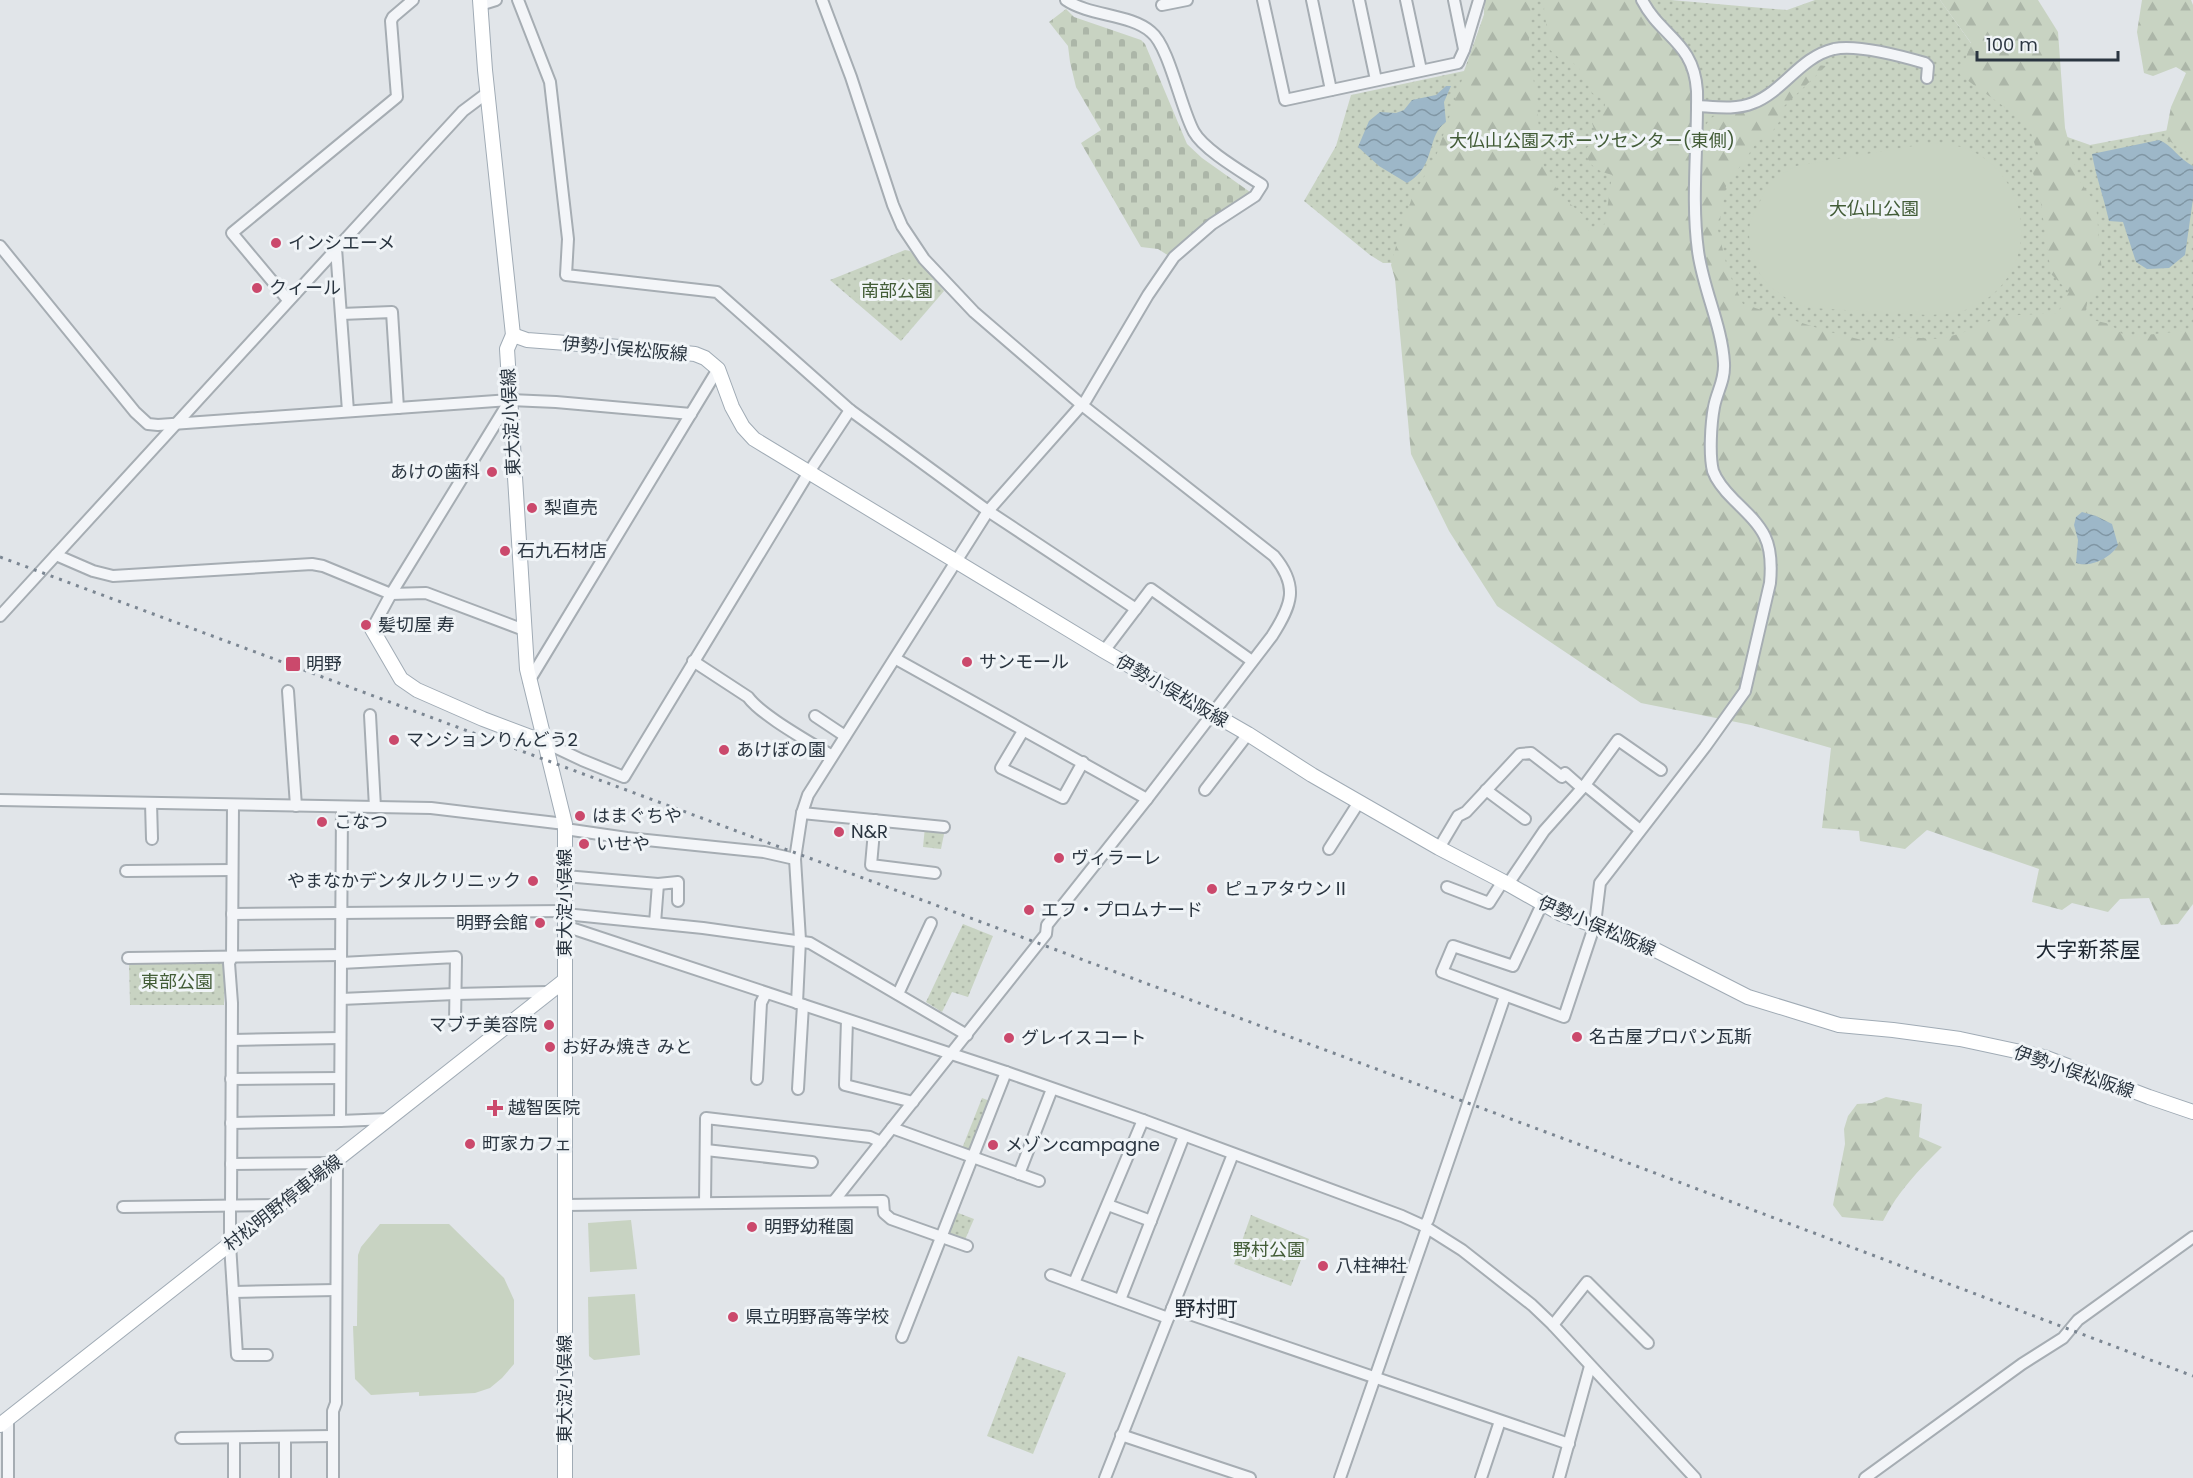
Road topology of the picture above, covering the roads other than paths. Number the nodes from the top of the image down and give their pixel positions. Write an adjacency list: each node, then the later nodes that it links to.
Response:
1 (413, 0): 25 (street)
2 (496, 0): 14 (street)
3 (518, 0): 32 (street)
4 (822, 0): 30 (street)
5 (1066, 0): 30 (street)
6 (1187, 0): 15 (street)
7 (1263, 0): 20 (street)
8 (1312, 0): 20 (street)
9 (1359, 0): 19 (street)
10 (1406, 0): 17 (street)
11 (1454, 0): 16 (street)
12 (1479, 0): 16 (street)
13 (1642, 0): 22 (street)
14 (480, 2): 21 (main road)
15 (1162, 5)
16 (1464, 50): 17 (street)
17 (1421, 70): 19 (street)
18 (1927, 78): 22 (street)
19 (1376, 80): 20 (street)
20 (1331, 90)
21 (487, 93): 24 (street); 27 (main road)
22 (1697, 106): 77 (street)
23 (0, 246): 35 (street)
24 (336, 248): 25 (street); 26 (street)
25 (288, 300): 35 (street)
26 (341, 314): 31 (street); 33 (street)
27 (513, 335): 28 (main road, 伊勢小俣松阪線); 29 (main road, 東大淀小俣線)
28 (718, 369): 34 (street); 36 (main road, 伊勢小俣松阪線)
29 (510, 400): 31 (street); 34 (street); 40 (street); 44 (main road, 東大淀小俣線)
30 (1082, 405): 37 (street); 48 (street)
31 (398, 408): 33 (street)
32 (850, 410): 36 (street); 37 (street)
33 (348, 411): 35 (street)
34 (691, 414): 49 (street)
35 (177, 423): 38 (street)
36 (809, 472): 39 (main road, 伊勢小俣松阪線); 47 (street)
37 (988, 511): 39 (street); 41 (street)
38 (56, 555): 40 (street); 42 (street)
39 (957, 562): 45 (main road, 伊勢小俣松阪線); 46 (street)
40 (391, 594): 43 (street); 44 (street)
41 (1136, 609): 45 (street); 48 (street)
42 (0, 616)
43 (372, 629): 57 (main road)
44 (524, 630): 49 (main road, 東大淀小俣線)
45 (1104, 651): 51 (main road, 伊勢小俣松阪線)
46 (896, 659): 54 (street); 56 (street)
47 (693, 661): 57 (street); 58 (street)
48 (1252, 661): 51 (street)
49 (529, 681): 57 (main road, 東大淀小俣線)
50 (288, 691): 69 (street)
51 (1212, 714): 55 (main road, 伊勢小俣松阪線); 64 (street)
52 (370, 715): 71 (street)
53 (815, 716): 56 (street)
54 (1023, 731): 59 (street); 59 (street)
55 (1248, 734): 62 (street); 66 (main road, 伊勢小俣松阪線)
56 (845, 736): 58 (street)
57 (544, 742): 76 (main road, 東大淀小俣線)
58 (832, 756): 72 (street)
59 (1083, 762): 64 (street)
60 (1661, 770): 61 (street)
61 (1583, 786): 63 (street); 77 (street); 86 (street)
62 (1205, 790)
63 (1486, 790): 73 (street); 79 (street)
64 (1147, 799): 111 (street)
65 (0, 800): 67 (street)
66 (1359, 802): 79 (main road, 伊勢小俣松阪線); 80 (street)
67 (151, 803): 68 (street); 78 (street)
68 (232, 805): 69 (street); 82 (street)
69 (296, 806): 70 (street)
70 (342, 807): 71 (street); 92 (street)
71 (375, 807): 76 (street)
72 (802, 813): 74 (street); 81 (street)
73 (1525, 819)
74 (875, 820): 75 (street); 84 (street)
75 (944, 826)
76 (565, 827): 81 (street); 85 (main road, 東大淀小俣線)
77 (1640, 830): 96 (street)
78 (152, 839)
79 (1439, 848): 86 (main road, 伊勢小俣松阪線)
80 (1329, 849)
81 (795, 859): 97 (street)
82 (232, 870): 83 (street); 91 (street)
83 (126, 871)
84 (936, 873)
85 (565, 876): 87 (street); 93 (main road, 東大淀小俣線)
86 (1506, 882): 88 (street); 90 (main road, 伊勢小俣松阪線)
87 (658, 884): 89 (street); 94 (street)
88 (1447, 887)
89 (678, 902)
90 (1542, 904): 96 (main road, 伊勢小俣松阪線); 106 (street)
91 (232, 914): 92 (street); 98 (street)
92 (341, 914): 93 (street); 100 (street)
93 (565, 917): 94 (street); 101 (main road, 東大淀小俣線); 103 (street)
94 (655, 923): 97 (street)
95 (931, 923): 105 (street)
96 (1595, 924): 106 (street); 122 (main road, 伊勢小俣松阪線)
97 (800, 940): 105 (street); 108 (street)
98 (232, 957): 99 (street); 100 (street); 113 (street)
99 (128, 958)
100 (341, 959): 104 (street); 107 (street)
101 (565, 980): 102 (main road, 村松明野停車場線); 141 (main road, 東大淀小俣線)
102 (549, 992): 104 (street); 123 (main road, 村松明野停車場線)
103 (766, 993): 108 (street); 118 (street)
104 (455, 994): 107 (street); 110 (street)
105 (898, 994): 111 (street)
106 (1505, 996): 146 (street)
107 (341, 999): 112 (street)
108 (800, 1004): 109 (street); 119 (street)
109 (847, 1020): 114 (street); 121 (street)
110 (455, 1023)
111 (968, 1035): 114 (street)
112 (340, 1038): 113 (street); 116 (street)
113 (232, 1040): 117 (street)
114 (951, 1054): 115 (street); 121 (street)
115 (1006, 1072): 120 (street); 132 (street)
116 (340, 1078): 117 (street); 125 (street)
117 (231, 1079): 126 (street)
118 (757, 1079)
119 (798, 1089)
120 (1052, 1089): 124 (street); 136 (street)
121 (913, 1101): 127 (street)
122 (2193, 1112)
123 (389, 1119): 125 (street); 133 (main road, 村松明野停車場線)
124 (1143, 1120): 128 (street); 142 (street)
125 (340, 1121): 126 (street)
126 (231, 1123): 135 (street)
127 (892, 1128): 129 (street); 132 (street)
128 (1184, 1136): 131 (street); 145 (street)
129 (881, 1142): 130 (street); 138 (street)
130 (706, 1150): 134 (street); 139 (street)
131 (1233, 1154): 146 (street); 156 (street)
132 (972, 1157): 136 (street); 147 (street)
133 (336, 1162): 135 (street); 140 (main road, 村松明野停車場線); 153 (street)
134 (812, 1162)
135 (231, 1164): 143 (street)
136 (1019, 1174): 137 (street)
137 (1039, 1181)
138 (834, 1201): 139 (street); 147 (street)
139 (705, 1203): 141 (street)
140 (280, 1205): 143 (street); 149 (main road, 村松明野停車場線)
141 (565, 1205): 175 (main road, 東大淀小俣線)
142 (1108, 1205): 145 (street); 152 (street)
143 (231, 1206): 144 (street); 149 (street)
144 (123, 1207)
145 (1151, 1221): 155 (street)
146 (1426, 1227): 157 (street); 162 (street)
147 (940, 1237): 150 (street); 158 (street)
148 (2193, 1237): 182 (street)
149 (230, 1244): 154 (street); 163 (main road, 村松明野停車場線)
150 (967, 1246)
151 (1051, 1275): 152 (street)
152 (1074, 1283): 155 (street)
153 (336, 1290): 154 (street); 166 (street)
154 (233, 1292): 160 (street)
155 (1120, 1300): 156 (street)
156 (1170, 1313): 162 (street); 165 (street)
157 (1553, 1325): 159 (street); 161 (street)
158 (902, 1337)
159 (1648, 1343)
160 (267, 1355)
161 (1590, 1366): 170 (street); 181 (street)
162 (1374, 1377): 164 (street); 178 (street)
163 (4, 1421): 171 (street)
164 (1500, 1421): 170 (street); 179 (street)
165 (1121, 1435): 176 (street); 177 (street)
166 (333, 1436): 167 (street); 174 (street)
167 (285, 1437): 169 (street); 173 (street)
168 (181, 1438): 169 (street)
169 (234, 1438): 172 (street)
170 (1569, 1444): 180 (street)
171 (8, 1478)
172 (234, 1478)
173 (285, 1478)
174 (333, 1478)
175 (565, 1478)
176 (1105, 1478)
177 (1250, 1478)
178 (1340, 1478)
179 (1481, 1478)
180 (1559, 1478)
181 (1695, 1478)
182 (1865, 1478)

